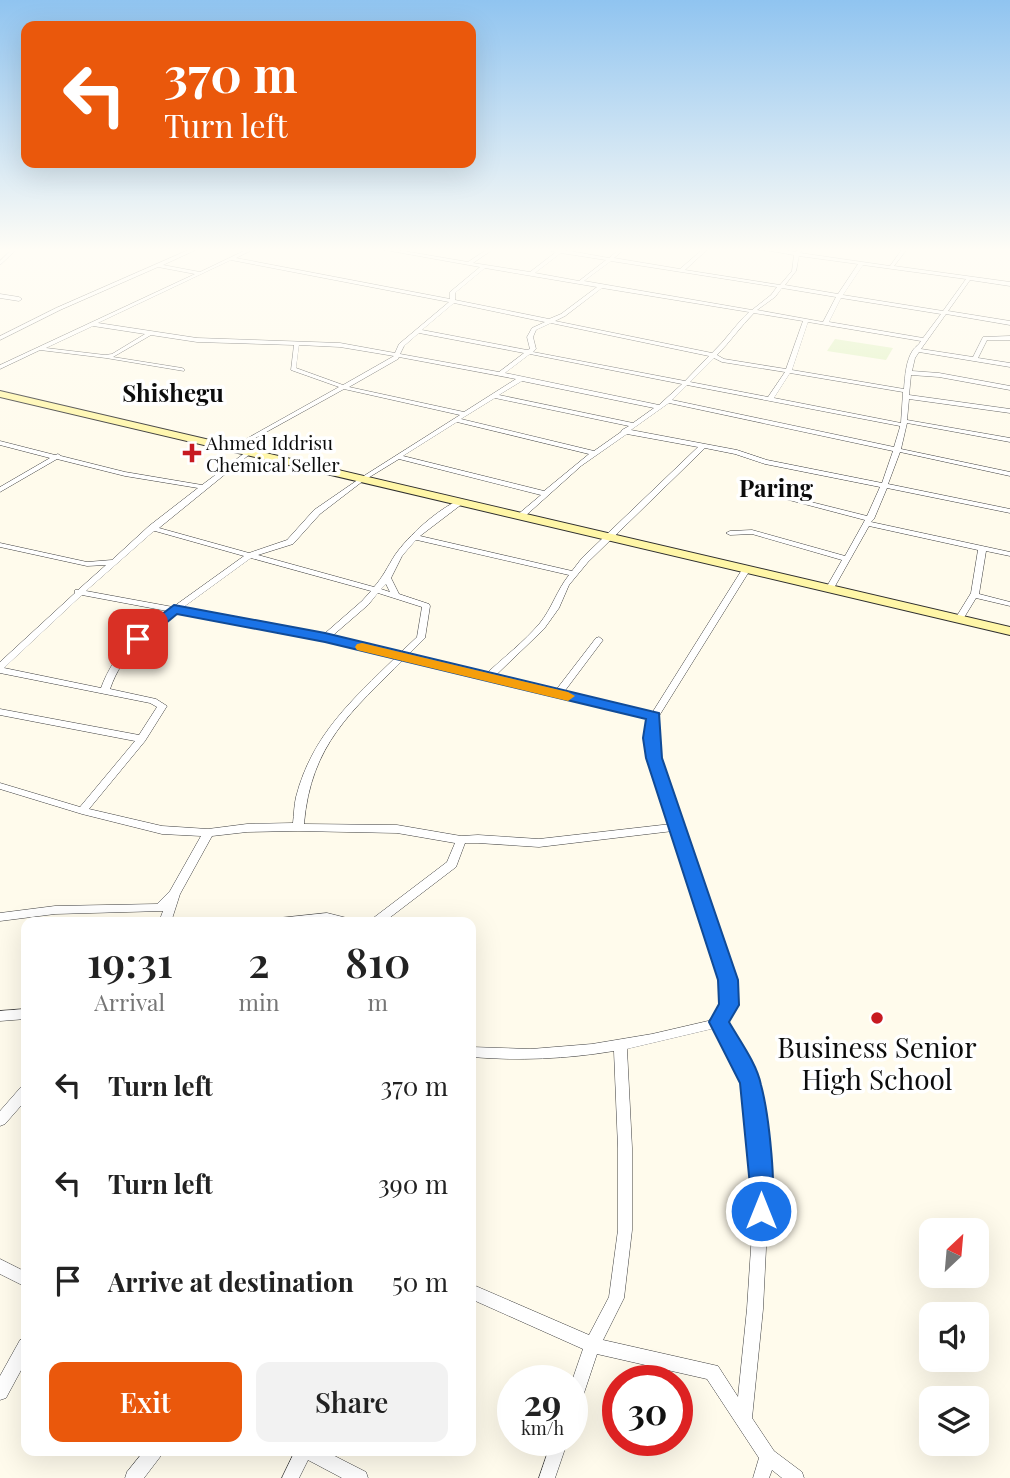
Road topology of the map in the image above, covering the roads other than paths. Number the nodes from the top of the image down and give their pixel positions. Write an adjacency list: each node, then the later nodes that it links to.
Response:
1 (42, 317): 18 (street)
2 (108, 317): 14 (street)
3 (434, 317): 16 (street)
4 (523, 317): 12 (street)
5 (558, 317): 12 (street)
6 (747, 317): 25 (street)
7 (788, 317): 11 (street)
8 (829, 317): 15 (street)
9 (941, 317): 20 (street)
10 (974, 317): 13 (street)
11 (806, 320): 15 (street); 32 (street)
12 (550, 323): 24 (street); 25 (street)
13 (1010, 323)
14 (93, 324): 17 (street); 22 (street)
15 (825, 324): 20 (street)
16 (418, 331): 24 (street); 26 (street)
17 (149, 334): 21 (street); 27 (street)
18 (0, 338)
19 (1010, 338): 28 (street)
20 (923, 340): 23 (street)
21 (297, 344): 26 (street); 37 (street)
22 (42, 349): 27 (street); 30 (street)
23 (916, 350): 28 (street); 33 (street)
24 (530, 352): 34 (street); 36 (street)
25 (712, 355): 32 (street); 36 (street)
26 (399, 356): 34 (street); 37 (street)
27 (105, 357): 31 (street)
28 (975, 359): 29 (street)
29 (1010, 365)
30 (0, 367)
31 (182, 370)
32 (789, 370): 40 (street); 42 (street)
33 (907, 373): 38 (street); 40 (street)
34 (500, 374): 35 (street)
35 (522, 378): 41 (street); 44 (street)
36 (686, 383): 42 (street); 43 (street)
37 (343, 387): 46 (street); 54 (street)
38 (1010, 388)
39 (0, 394): 54 (main road)
40 (907, 394): 45 (street); 48 (street)
41 (494, 396): 46 (street); 49 (street)
42 (770, 399): 48 (street)
43 (668, 401): 44 (street); 55 (street)
44 (660, 407): 49 (street)
45 (1010, 411)
46 (466, 414): 47 (street)
47 (457, 420): 57 (street); 59 (street)
48 (904, 423): 51 (street); 55 (street)
49 (632, 425): 50 (street)
50 (624, 432): 53 (street); 57 (street)
51 (1010, 440)
52 (0, 443): 58 (street)
53 (702, 447): 62 (street); 73 (street)
54 (232, 449): 56 (main road)
55 (895, 450): 60 (street); 62 (street)
56 (248, 453): 61 (main road); 63 (street)
57 (596, 454): 66 (street)
58 (58, 456): 63 (street); 64 (street)
59 (398, 457): 61 (street); 66 (street)
60 (1010, 474)
61 (361, 480): 67 (main road); 78 (street)
62 (883, 485): 68 (street); 70 (street)
63 (202, 487): 71 (street)
64 (0, 490)
65 (755, 490): 70 (street)
66 (547, 494): 69 (street)
67 (459, 502): 69 (main road); 74 (street)
68 (1010, 512)
69 (520, 516): 73 (main road)
70 (869, 521): 76 (street); 79 (street)
71 (152, 528): 78 (street); 80 (street)
72 (730, 533): 79 (street)
73 (609, 537): 81 (main road); 82 (street)
74 (417, 538): 82 (street); 83 (street)
75 (0, 545): 80 (street)
76 (982, 549): 77 (street); 87 (street)
77 (1010, 554)
78 (250, 555): 86 (street); 90 (street)
79 (847, 559): 84 (street)
80 (115, 561): 85 (street)
81 (746, 570): 84 (main road); 101 (street)
82 (574, 574): 97 (street)
83 (387, 578): 86 (street); 88 (street)
84 (830, 589): 91 (main road)
85 (78, 592): 90 (street); 96 (street)
86 (375, 592): 88 (street); 93 (street)
87 (974, 595): 89 (street); 91 (street)
88 (396, 596): 95 (street)
89 (1010, 604)
90 (174, 610): 93 (street); 98 (street)
91 (959, 619): 92 (main road)
92 (1010, 631)
93 (325, 638): 95 (street)
94 (599, 640): 99 (street)
95 (402, 658): 97 (street); 105 (street)
96 (0, 669): 98 (street)
97 (488, 677): 99 (street)
98 (104, 692): 102 (street)
99 (558, 694): 101 (street)
100 (0, 712): 102 (street)
101 (654, 716): 106 (street)
102 (142, 738): 104 (street)
103 (0, 786): 104 (street)
104 (82, 811): 107 (street)
105 (298, 827): 107 (street); 108 (street)
106 (679, 827): 108 (street); 117 (street)
107 (208, 833): 109 (street)
108 (461, 840): 114 (street)
109 (174, 894): 110 (street); 113 (street)
110 (160, 908): 111 (street); 112 (street)
111 (0, 917)
112 (163, 917)
113 (167, 917)
114 (383, 917)
115 (21, 1014): 116 (street)
116 (0, 1016)
117 (719, 1022): 118 (street); 129 (street)
118 (620, 1044): 119 (street); 125 (street)
119 (476, 1053)
120 (21, 1097): 121 (street)
121 (0, 1120)
122 (0, 1266): 123 (street)
123 (21, 1277)
124 (476, 1293): 125 (street)
125 (592, 1345): 127 (street); 129 (street)
126 (21, 1355): 128 (street)
127 (585, 1365)
128 (0, 1392)
129 (744, 1419): 134 (street)
130 (150, 1456): 135 (street)
131 (303, 1456): 136 (street)
132 (316, 1456): 137 (street)
133 (555, 1456): 138 (street)
134 (768, 1457): 139 (street); 140 (street)
135 (133, 1478)
136 (290, 1478)
137 (360, 1478)
138 (547, 1478)
139 (761, 1478)
140 (796, 1478)

